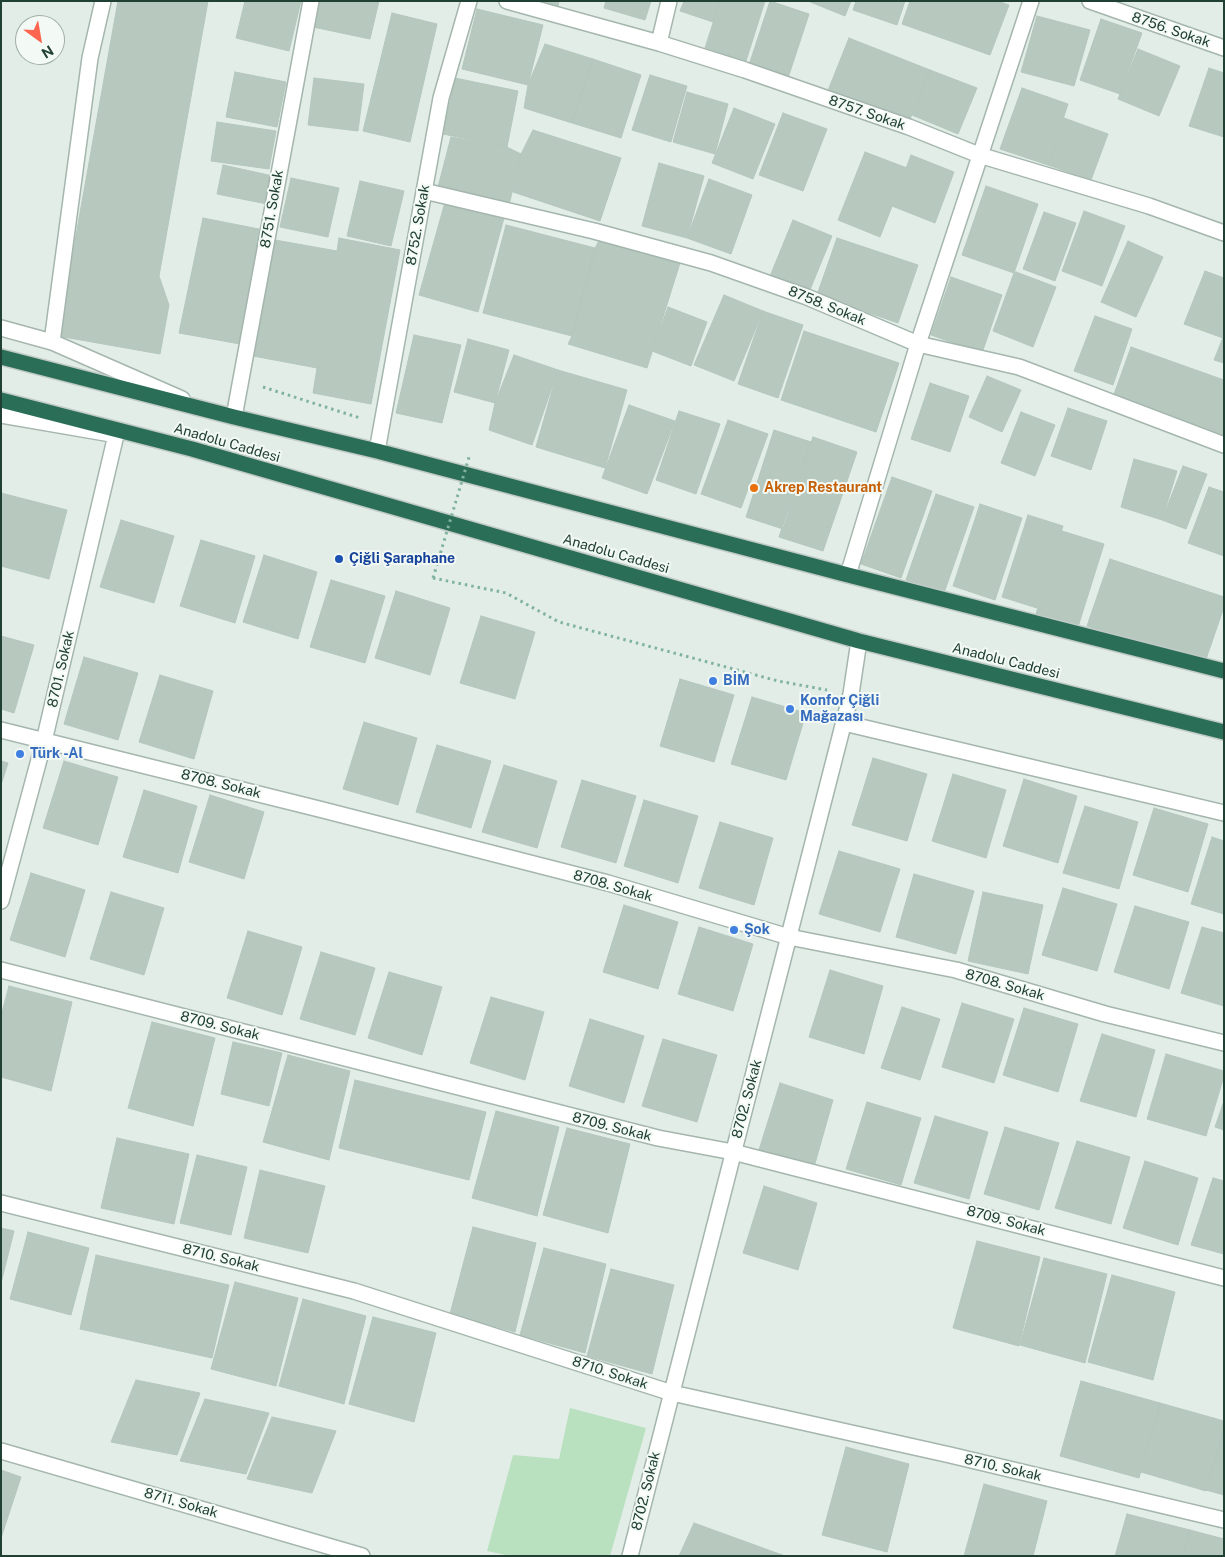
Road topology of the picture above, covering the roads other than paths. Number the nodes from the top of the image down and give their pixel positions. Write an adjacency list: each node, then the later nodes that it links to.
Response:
1 (103, 1): 14 (street)
2 (311, 1): 20 (street, 8751. Sokak)
3 (469, 1): 11 (street, 8752. Sokak)
4 (507, 1): 8 (street, 8757. Sokak)
5 (668, 1): 8 (street)
6 (1031, 1): 10 (street)
7 (1090, 1): 9 (street, 8756. Sokak)
8 (659, 43): 10 (street, 8757. Sokak)
9 (1224, 48)
10 (979, 155): 12 (street, 8757. Sokak); 15 (street)
11 (424, 191): 15 (street, 8758. Sokak); 24 (street, 8752. Sokak)
12 (1224, 233)
13 (1, 328): 14 (street)
14 (52, 342): 18 (street)
15 (918, 344): 22 (street, 8758. Sokak); 25 (street)
16 (1, 357): 18 (highway, Anadolu Caddesi)
17 (1, 400): 23 (highway, Anadolu Caddesi)
18 (202, 408): 20 (highway, Anadolu Caddesi)
19 (1, 415): 21 (street)
20 (234, 417): 24 (highway, Anadolu Caddesi)
21 (116, 435): 23 (street); 31 (street, 8701. Sokak)
22 (1224, 444)
23 (192, 449): 26 (highway, Anadolu Caddesi)
24 (377, 452): 25 (highway, Anadolu Caddesi)
25 (848, 575): 27 (highway, Anadolu Caddesi)
26 (859, 641): 28 (street, 8702. Sokak); 30 (highway, Anadolu Caddesi)
27 (1224, 671)
28 (844, 723): 32 (street); 34 (street, 8702. Sokak)
29 (1, 730): 31 (street, 8708. Sokak)
30 (1224, 732)
31 (44, 741): 33 (street, 8701. Sokak); 34 (street, 8708. Sokak)
32 (1224, 812)
33 (1, 901)
34 (789, 937): 36 (street, 8708. Sokak); 37 (street, 8702. Sokak)
35 (1, 970): 37 (street, 8709. Sokak)
36 (1224, 1043)
37 (733, 1152): 39 (street, 8709. Sokak); 40 (street, 8702. Sokak)
38 (1, 1203): 40 (street, 8710. Sokak)
39 (1224, 1278)
40 (672, 1393): 42 (street, 8710. Sokak); 44 (street, 8702. Sokak)
41 (1, 1451): 43 (street, 8711. Sokak)
42 (1224, 1520)
43 (362, 1556)
44 (630, 1556)

